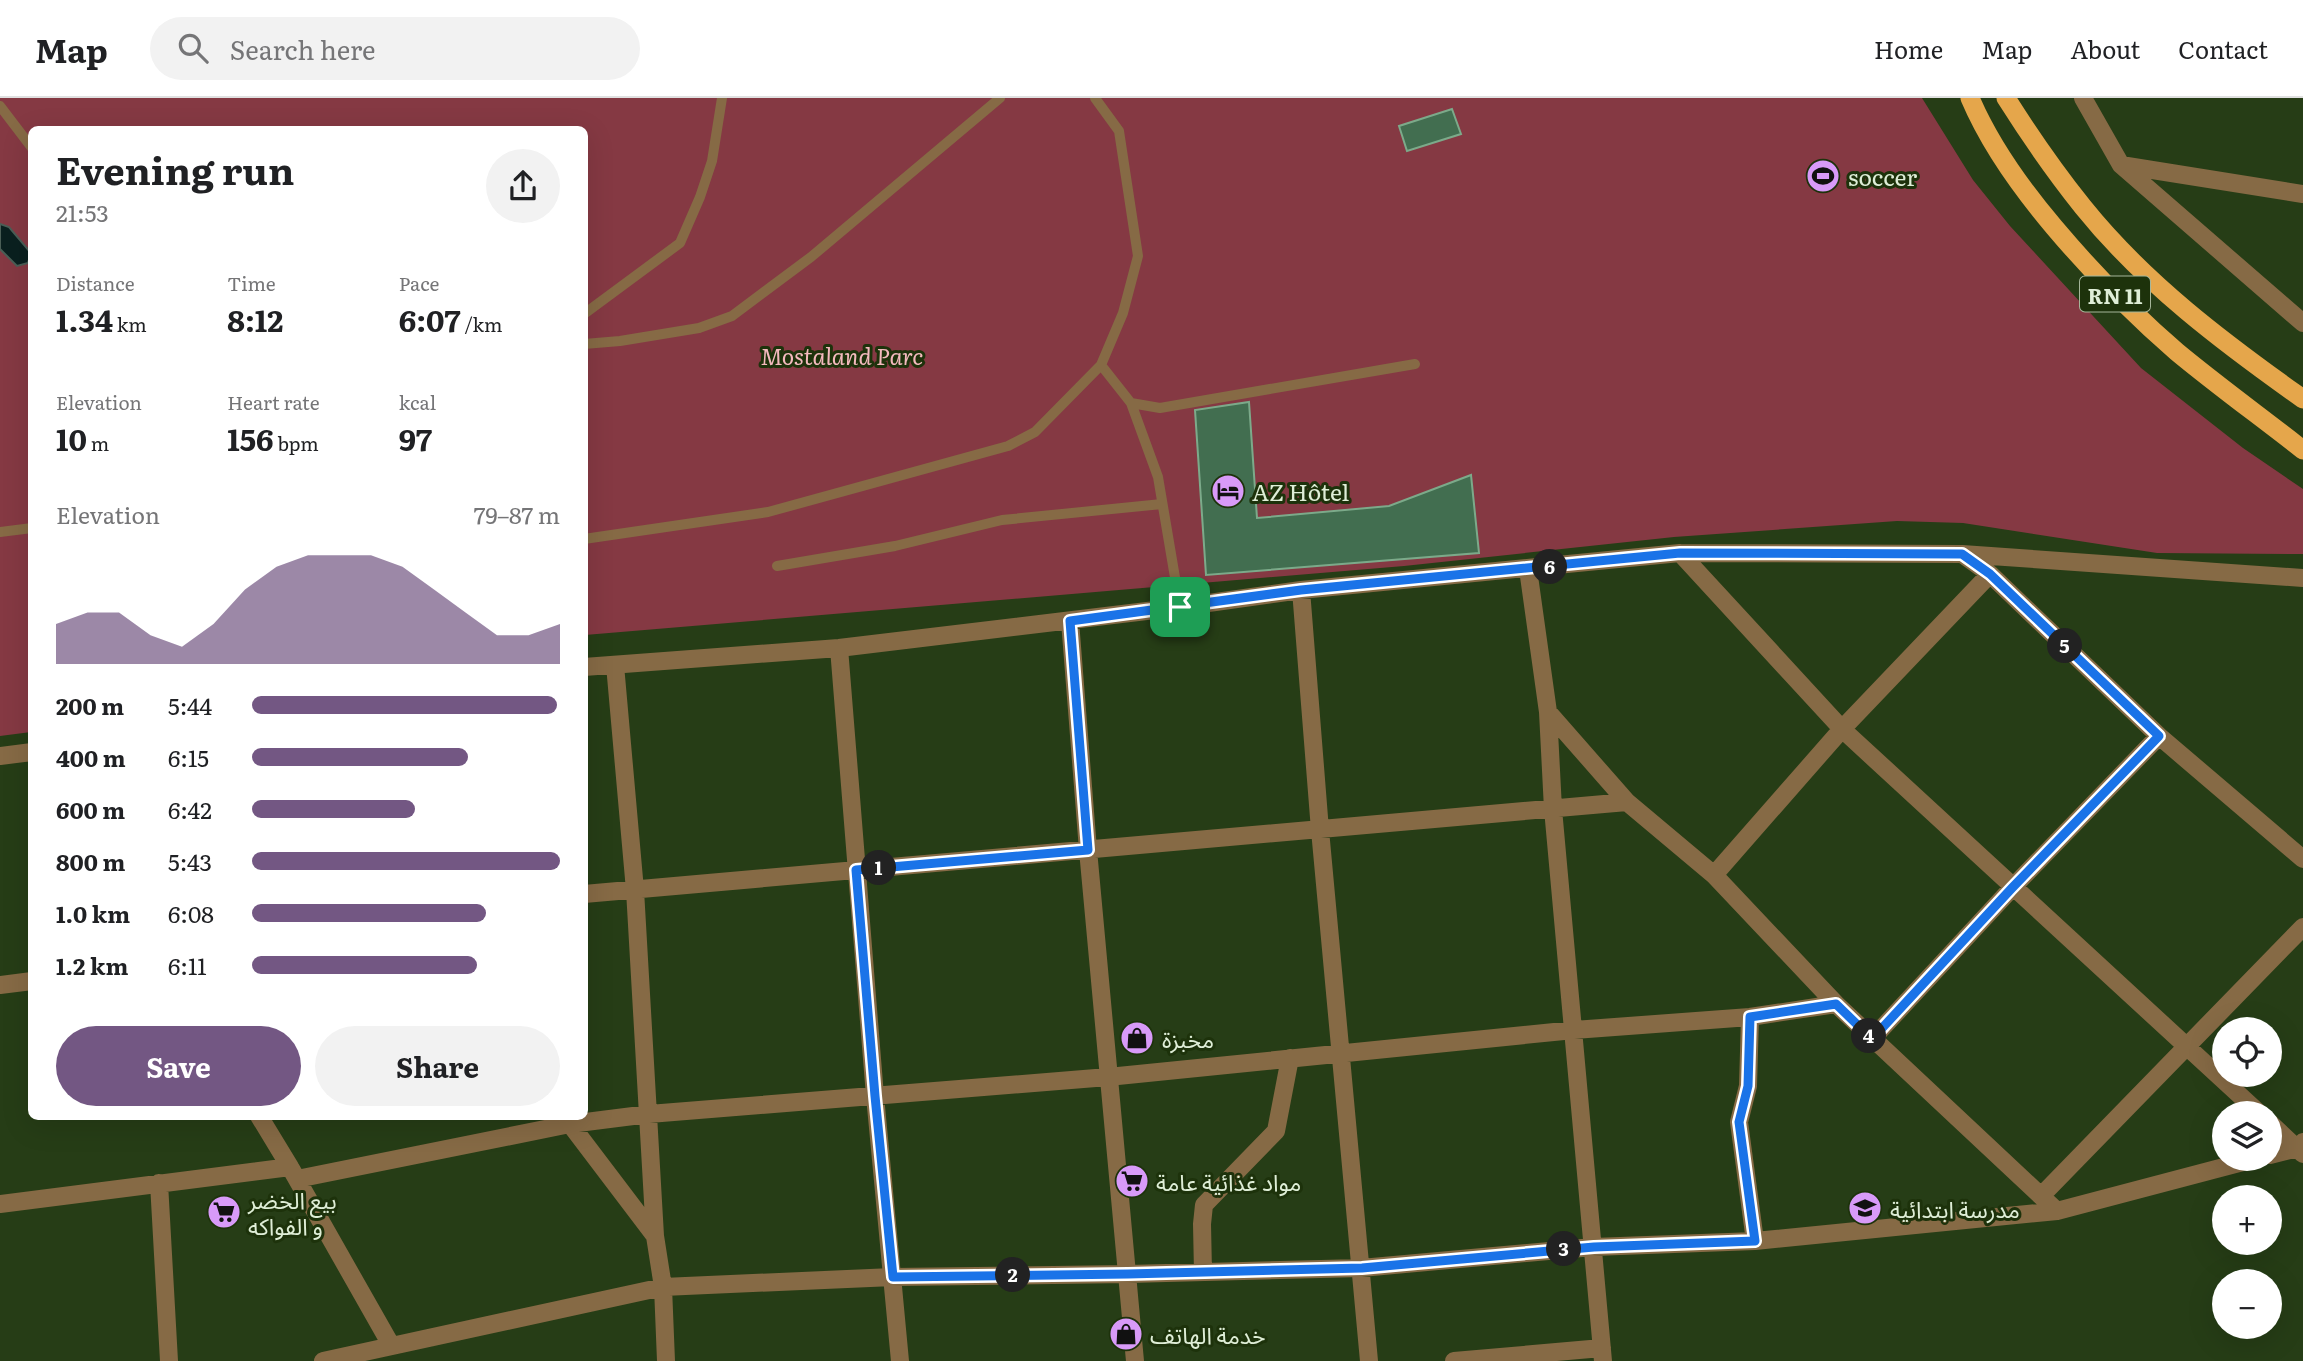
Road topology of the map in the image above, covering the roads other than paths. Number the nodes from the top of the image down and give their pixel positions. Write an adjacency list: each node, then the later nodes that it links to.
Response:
1 (722, 98): 11 (lane)
2 (1000, 98): 13 (lane)
3 (1095, 98): 15 (lane)
4 (1970, 98): 18 (highway, RN 11)
5 (2007, 98): 16 (highway, RN 11)
6 (2082, 98): 9 (street)
7 (0, 106): 8 (lane)
8 (28, 143)
9 (2121, 165): 10 (street); 12 (street)
10 (2303, 194)
11 (588, 311)
12 (2303, 323)
13 (588, 344)
14 (1415, 364): 17 (lane)
15 (1101, 365): 17 (lane); 22 (lane)
16 (2303, 399)
17 (1131, 403): 19 (lane)
18 (2303, 450)
19 (1163, 504): 25 (lane); 30 (lane)
20 (28, 528): 21 (lane)
21 (0, 532)
22 (588, 538)
23 (1680, 553): 24 (street); 26 (street); 36 (street)
24 (1962, 554): 27 (street); 28 (street)
25 (777, 566)
26 (1528, 569): 29 (street); 35 (street)
27 (1990, 574): 36 (street); 37 (street)
28 (2303, 578)
29 (1301, 590): 30 (street); 42 (street)
30 (1180, 607): 31 (street)
31 (1070, 621): 32 (street); 43 (street)
32 (839, 648): 33 (street); 45 (street)
33 (615, 665): 34 (street); 48 (street)
34 (588, 667)
35 (1548, 712): 40 (street); 41 (street)
36 (1842, 729): 46 (street); 47 (street)
37 (2159, 736): 44 (street); 47 (street)
38 (28, 752): 39 (street)
39 (0, 756)
40 (1626, 803): 41 (street); 46 (street)
41 (1553, 809): 42 (street); 55 (street)
42 (1320, 830): 43 (street); 58 (street)
43 (1088, 850): 45 (street); 60 (street)
44 (2303, 859)
45 (856, 870): 48 (street); 61 (street)
46 (1714, 875): 53 (street)
47 (2012, 888): 56 (street); 57 (street)
48 (635, 890): 49 (street); 63 (street)
49 (588, 894)
50 (2303, 927): 57 (street)
51 (28, 982): 52 (street)
52 (0, 985)
53 (1836, 1004): 54 (street); 56 (street)
54 (1750, 1017): 55 (street); 77 (street)
55 (1574, 1030): 58 (street); 78 (street)
56 (1872, 1039): 73 (street)
57 (2188, 1048): 62 (street); 73 (street)
58 (1341, 1052): 59 (street); 79 (street)
59 (1290, 1058): 60 (street); 80 (street)
60 (1108, 1077): 61 (street); 81 (street)
61 (875, 1096): 63 (street); 82 (street)
62 (2246, 1101)
63 (649, 1114): 64 (street); 76 (street)
64 (588, 1118)
65 (261, 1120): 71 (street)
66 (567, 1120): 71 (street); 76 (street)
67 (2282, 1133): 68 (street)
68 (2301, 1148): 69 (street)
69 (2282, 1153)
70 (2212, 1170): 75 (street)
71 (293, 1173): 72 (street); 84 (street)
72 (159, 1183): 74 (street); 86 (street)
73 (2042, 1195): 75 (street)
74 (0, 1204)
75 (2057, 1211): 77 (street)
76 (655, 1236): 83 (street)
77 (1755, 1241): 78 (street)
78 (1594, 1247): 79 (street); 85 (street)
79 (1362, 1268): 80 (street); 91 (street)
80 (1203, 1272): 81 (street)
81 (1128, 1274): 82 (street); 90 (street)
82 (893, 1277): 83 (street); 89 (street)
83 (663, 1287): 84 (street); 88 (street)
84 (391, 1345): 87 (street)
85 (1603, 1354): 92 (street)
86 (169, 1361)
87 (323, 1361)
88 (666, 1361)
89 (900, 1361)
90 (1135, 1361)
91 (1369, 1361)
92 (1454, 1361)

